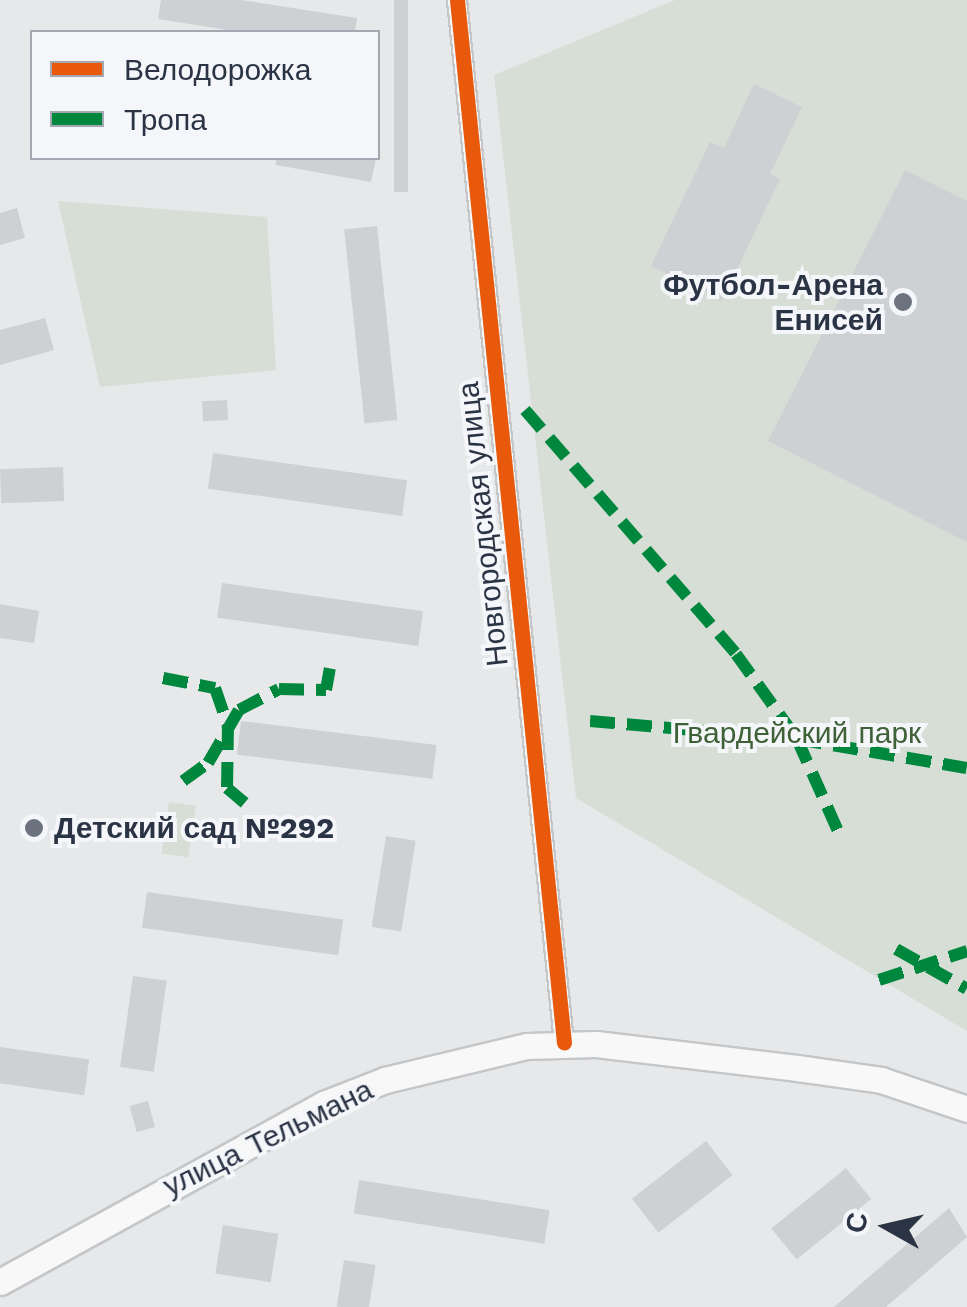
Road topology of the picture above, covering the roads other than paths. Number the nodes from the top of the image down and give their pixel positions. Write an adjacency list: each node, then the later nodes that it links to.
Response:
1 (457, 0): 2 (street, Новгородская улица)
2 (564, 1042): 3 (main road, улица Тельмана); 4 (main road, улица Тельмана)
3 (967, 1109)
4 (0, 1282)

